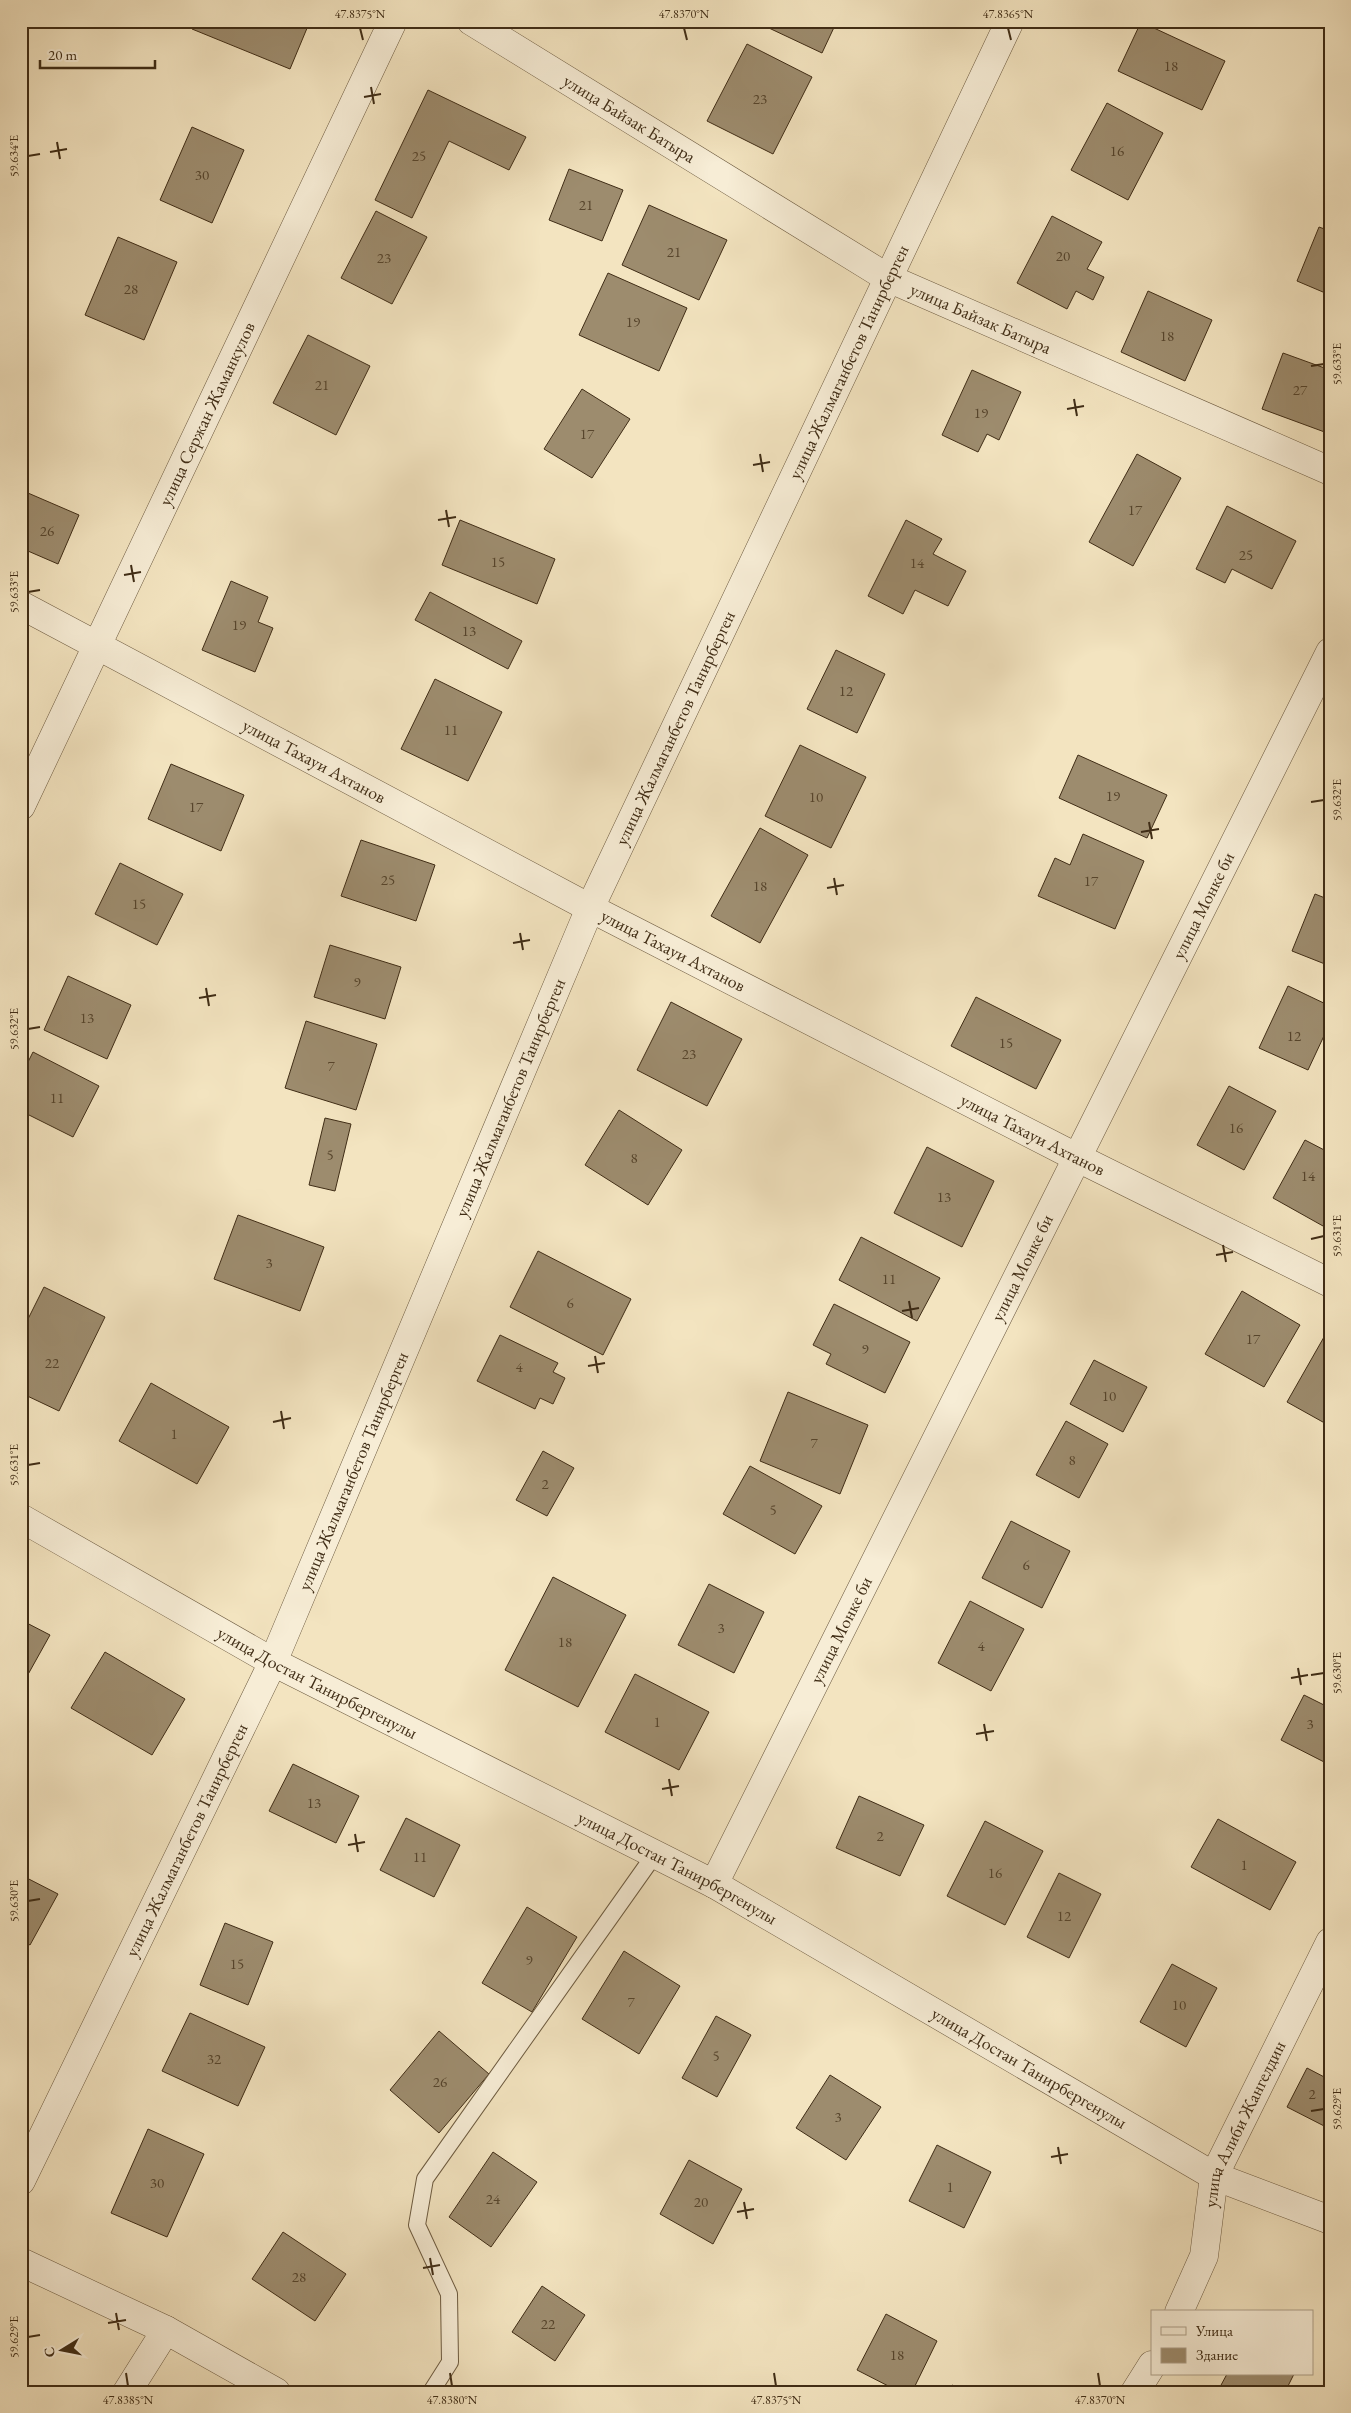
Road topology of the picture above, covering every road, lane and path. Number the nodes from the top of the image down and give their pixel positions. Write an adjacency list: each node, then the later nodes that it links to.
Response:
1 (393, 21): 7 (street, улица Сержан Жаманкулов)
2 (471, 21): 4 (street, улица Байзак Батыра)
3 (1010, 21): 4 (street, улица Жалмаганбетов Танирберген)
4 (888, 278): 5 (street, улица Байзак Батыра); 10 (street, улица Жалмаганбетов Танирберген)
5 (1330, 471)
6 (21, 605): 7 (street, улица Тахауи Ахтанов)
7 (98, 646): 9 (street, улица Сержан Жаманкулов); 10 (street, улица Тахауи Ахтанов)
8 (1330, 652): 11 (street, улица Монке би)
9 (21, 806)
10 (590, 908): 11 (street, улица Тахауи Ахтанов); 14 (street, улица Жалмаганбетов Танирберген)
11 (1076, 1157): 12 (street, улица Тахауи Ахтанов); 16 (street, улица Монке би)
12 (1330, 1283)
13 (21, 1518): 14 (street, улица Достан Танирбергенулы)
14 (273, 1662): 15 (street, улица Достан Танирбергенулы); 19 (street, улица Жалмаганбетов Танирберген)
15 (655, 1854): 16 (street, улица Достан Танирбергенулы); 27 (lane)
16 (714, 1884): 18 (street, улица Достан Танирбергенулы)
17 (1330, 1942): 18 (street, улица Алиби Жангелдин)
18 (1214, 2176): 20 (street, улица Достан Танирбергенулы); 22 (street, улица Алиби Жангелдин)
19 (21, 2181)
20 (1330, 2220)
21 (21, 2262): 23 (street)
22 (1180, 2310)
23 (166, 2330): 25 (street); 26 (street)
24 (1151, 2367): 28 (street)
25 (127, 2392)
26 (276, 2392)
27 (431, 2392)
28 (1135, 2392)

